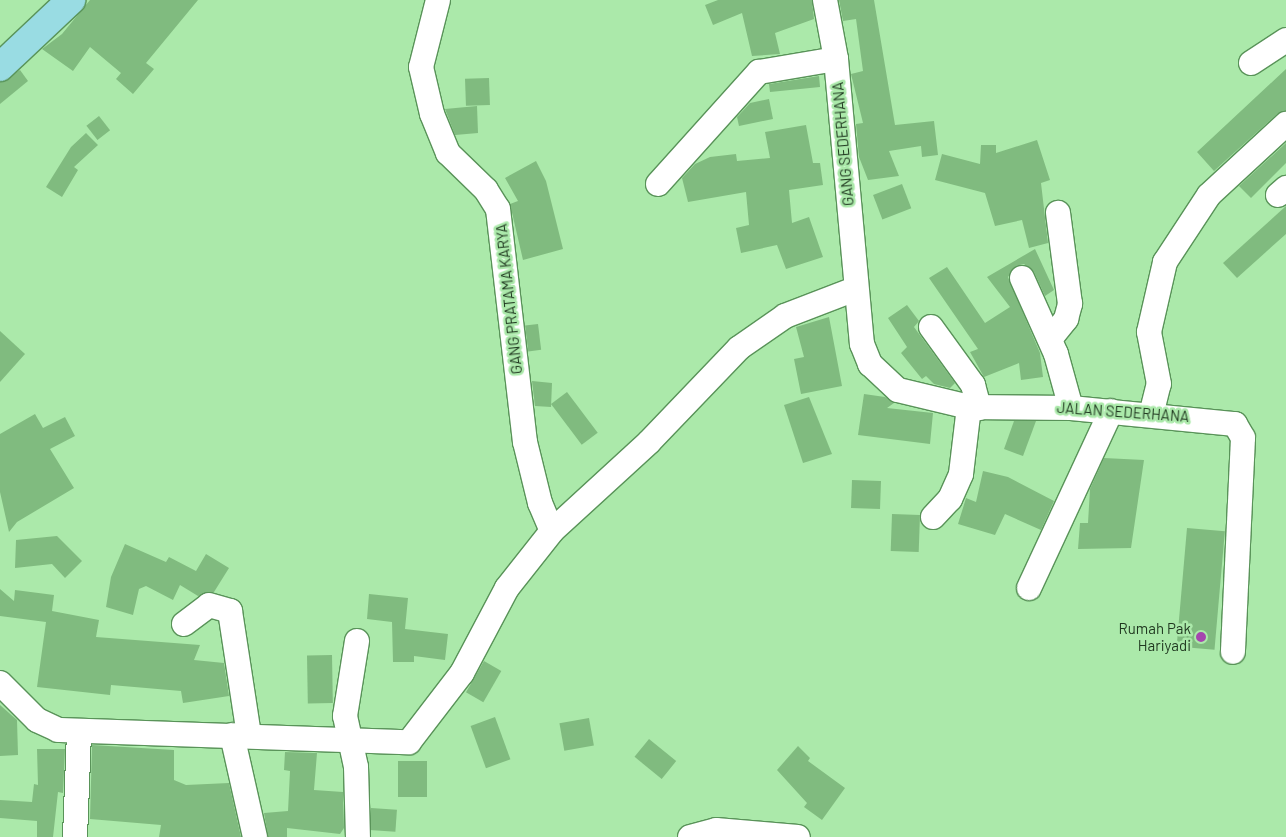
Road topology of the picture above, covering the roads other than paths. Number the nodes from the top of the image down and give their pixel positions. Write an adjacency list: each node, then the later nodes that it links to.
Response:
1 (71, 0): 7 (main road)
2 (438, 0): 20 (street, GANG PRATAMA KARYA)
3 (825, 0): 5 (street, GANG SEDERHANA)
4 (1286, 40): 6 (street)
5 (836, 59): 9 (street); 12 (street, GANG SEDERHANA)
6 (1251, 63)
7 (0, 67)
8 (1286, 124): 18 (street)
9 (658, 184)
10 (1058, 213): 14 (street)
11 (1022, 278): 14 (street)
12 (855, 289): 15 (street, JALAN SEDERHANA); 20 (street)
13 (931, 327): 15 (street)
14 (1050, 339): 16 (street)
15 (974, 407): 16 (street, JALAN SEDERHANA); 19 (street)
16 (1071, 408): 17 (street, JALAN SEDERHANA)
17 (1111, 411): 18 (street, JALAN SEDERHANA); 21 (street)
18 (1151, 415): 24 (street, JALAN SEDERHANA)
19 (933, 518)
20 (552, 531): 28 (street)
21 (1029, 588)
22 (184, 624): 27 (street)
23 (357, 641): 28 (street)
24 (1233, 652)
25 (0, 683): 26 (street)
26 (79, 733): 27 (street); 29 (street)
27 (241, 735): 28 (street); 30 (street)
28 (350, 741): 31 (street)
29 (75, 837)
30 (255, 837)
31 (358, 837)
32 (690, 837): 33 (street)
33 (798, 837)

